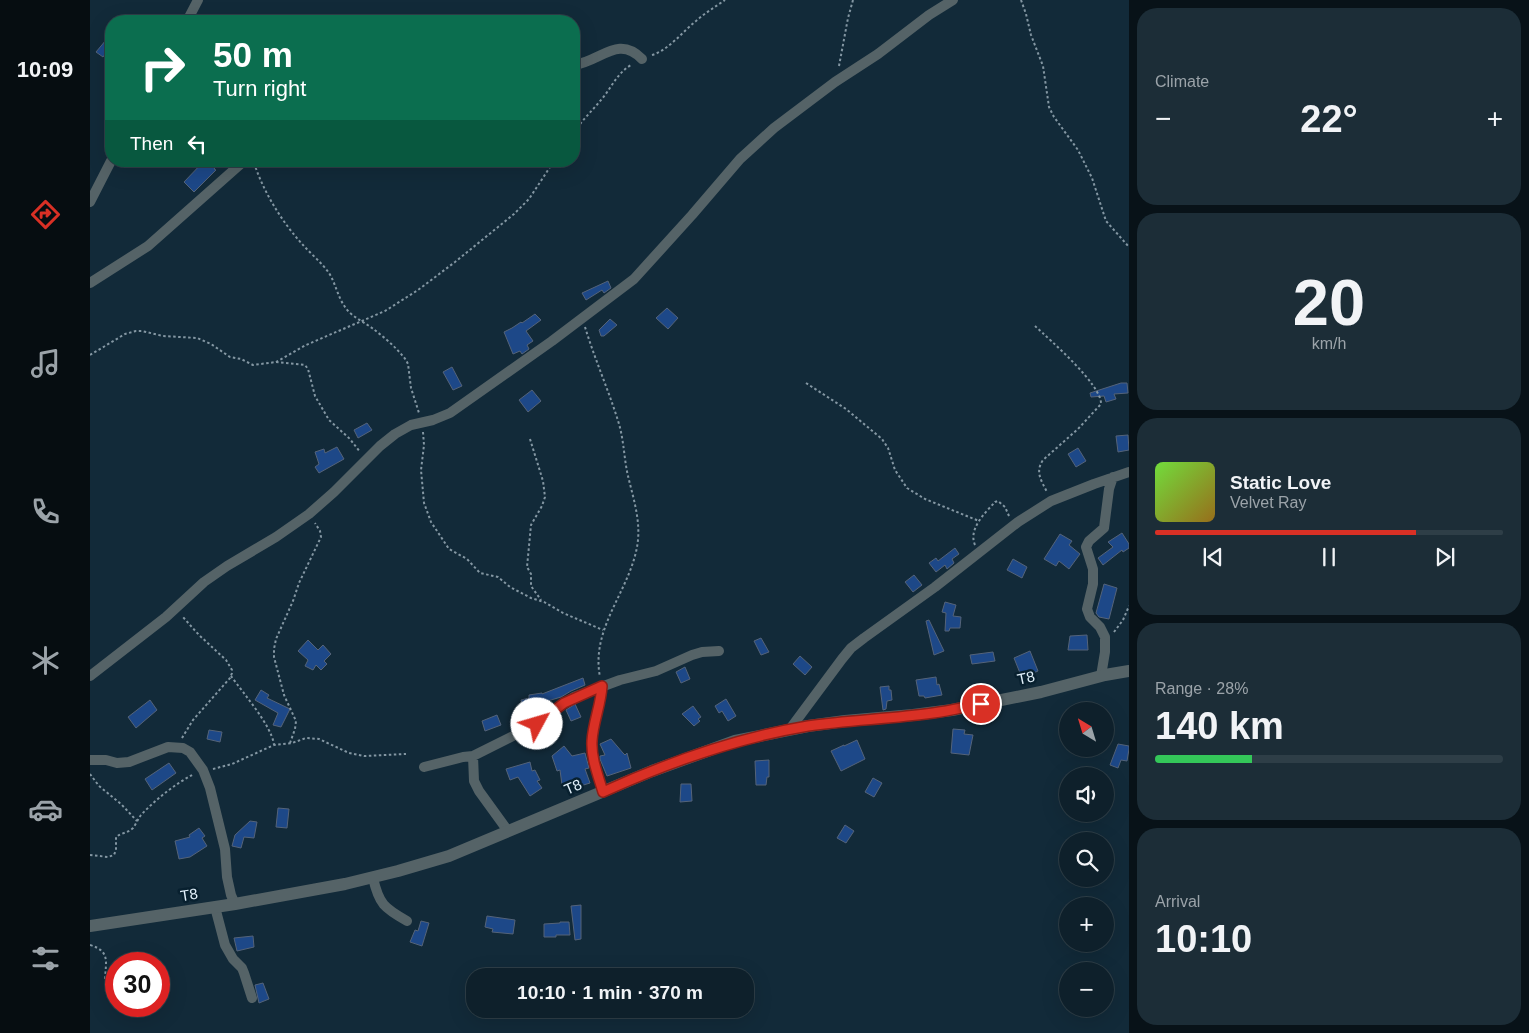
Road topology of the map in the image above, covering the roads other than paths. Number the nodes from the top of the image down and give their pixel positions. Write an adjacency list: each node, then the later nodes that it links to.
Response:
1 (198, 0): 3 (street)
2 (953, 0): 14 (street)
3 (190, 15)
4 (642, 59): 5 (street)
5 (580, 63)
6 (109, 167): 8 (street)
7 (237, 167): 9 (street)
8 (90, 202)
9 (90, 283)
10 (1129, 472): 11 (street)
11 (1112, 477): 15 (street); 17 (street)
12 (719, 651): 16 (street)
13 (1129, 671): 15 (street, T8)
14 (90, 676)
15 (1101, 676): 17 (street, T8)
16 (602, 686): 18 (street); 21 (street)
17 (790, 729): 21 (street, T8)
18 (473, 756): 20 (street); 22 (street)
19 (90, 760): 24 (street)
20 (424, 767)
21 (603, 792): 22 (street, T8)
22 (508, 831): 23 (street, T8)
23 (373, 878): 24 (street, T8); 26 (street)
24 (235, 904): 25 (street, T8)
25 (215, 908): 27 (street, T8); 28 (street)
26 (407, 921)
27 (90, 926)
28 (252, 998)

